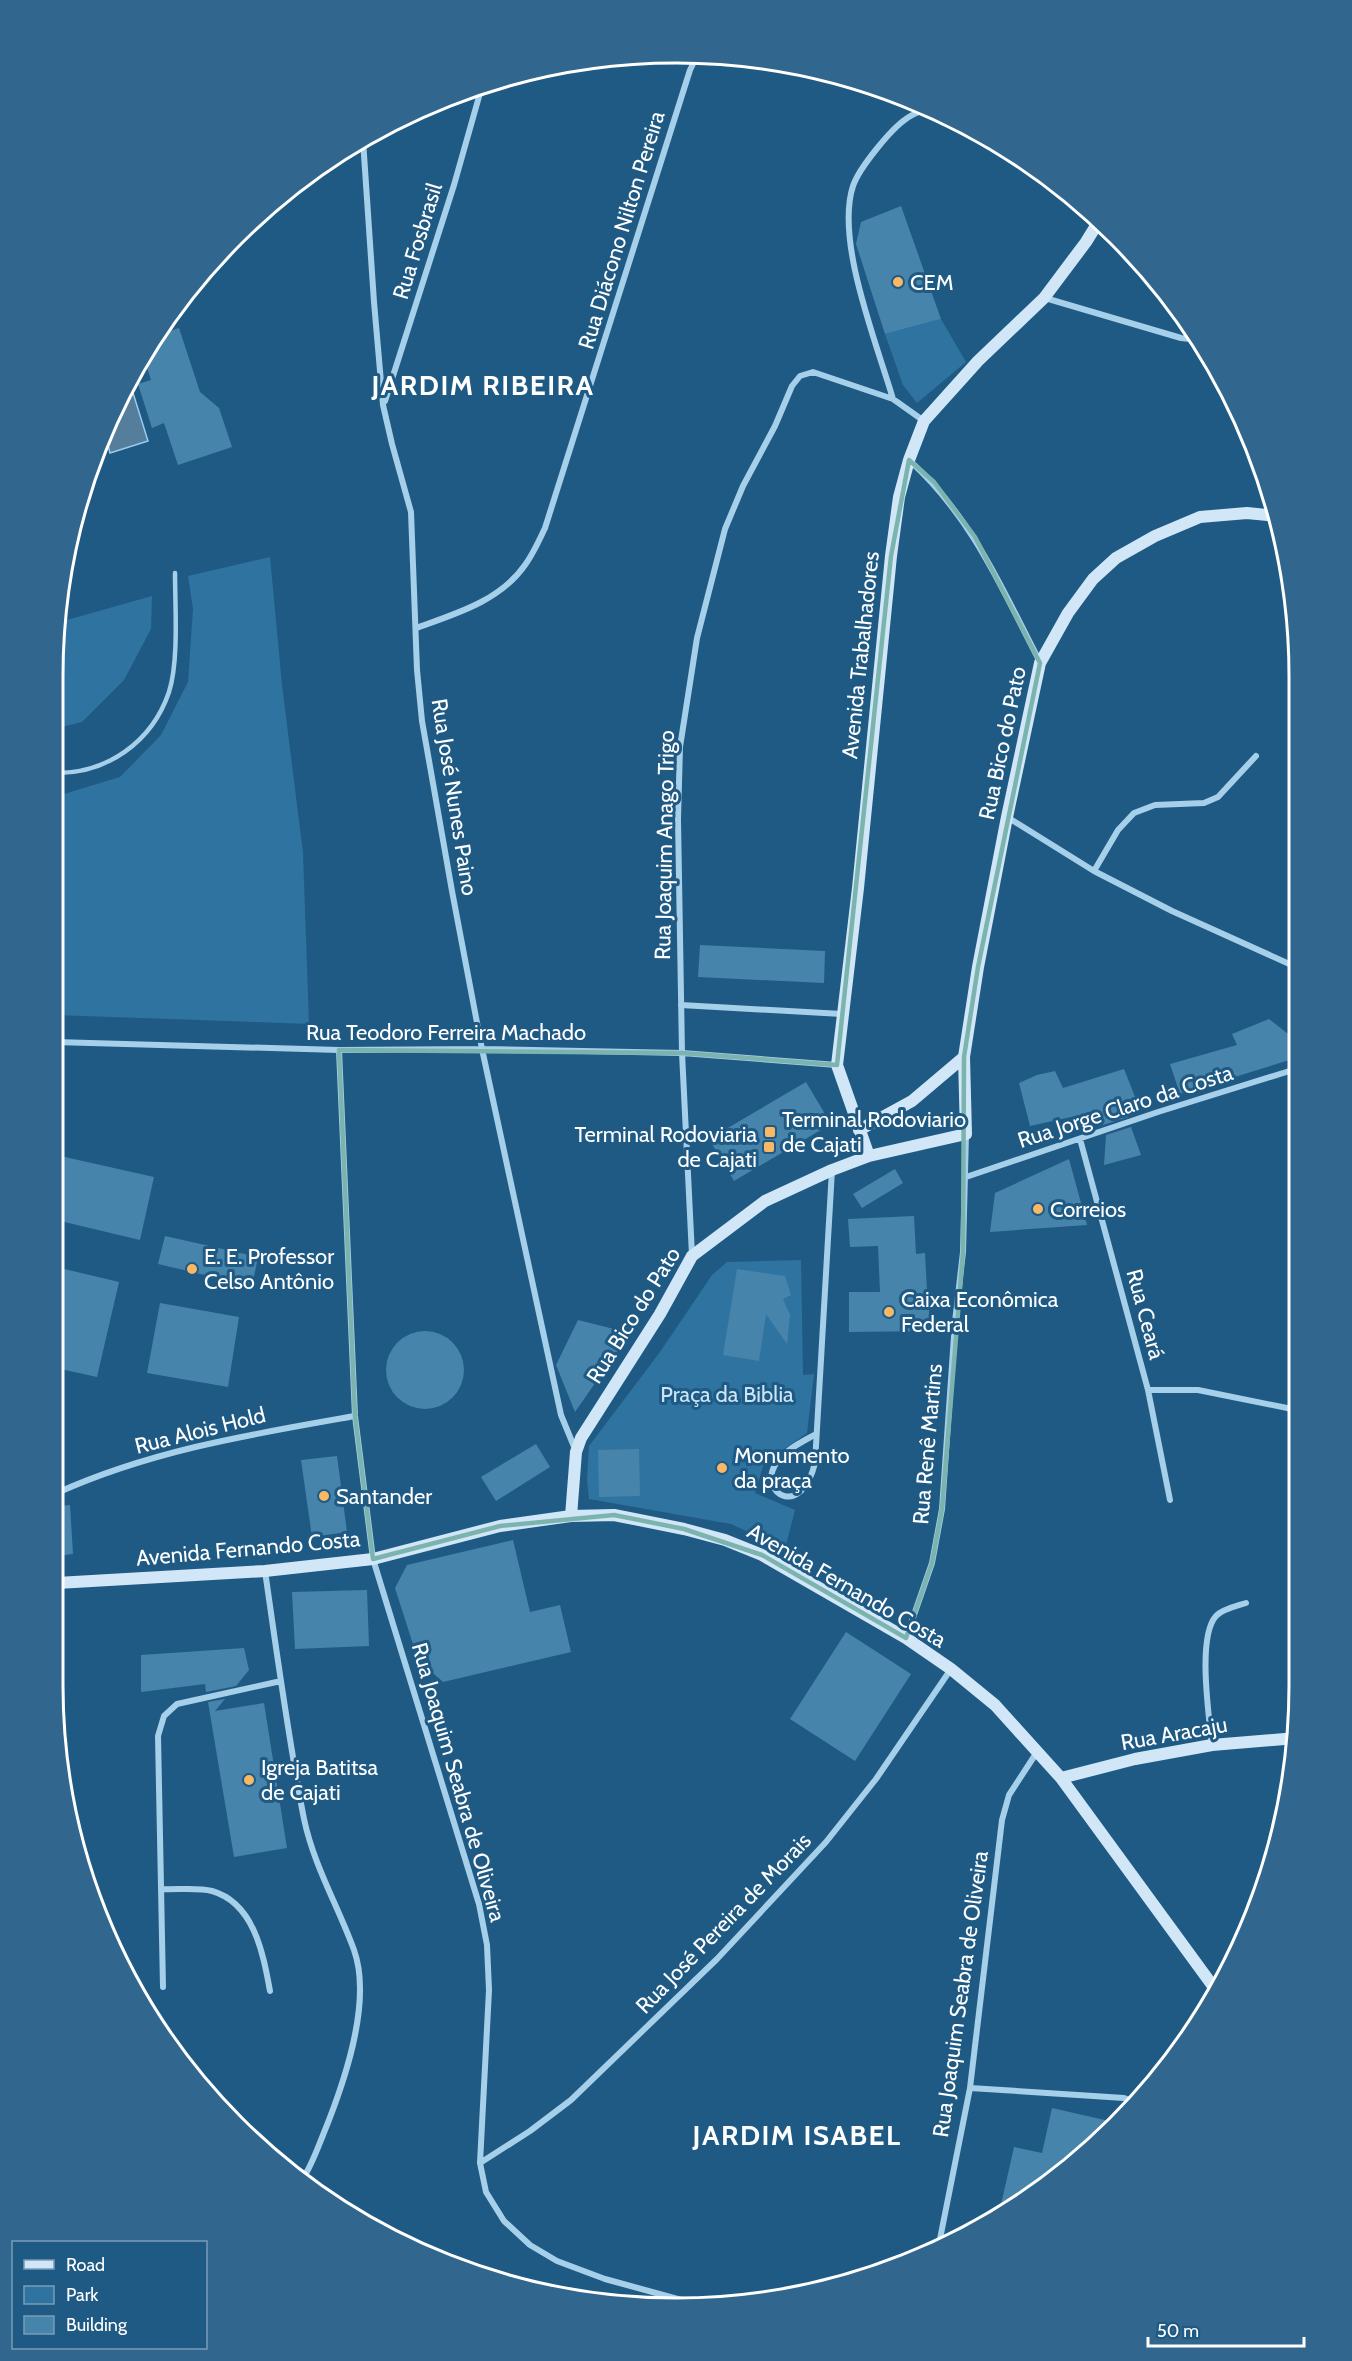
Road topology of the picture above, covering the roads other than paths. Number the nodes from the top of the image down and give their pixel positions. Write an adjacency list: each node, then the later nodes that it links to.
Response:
1 (694, 63): 14 (street, Rua Diácono Nilton Pereira)
2 (479, 96): 9 (street, Rua Fosbrasil)
3 (918, 113): 8 (street)
4 (364, 149): 9 (street, Rua José Nunes Paino)
5 (1094, 228): 6 (street, Avenida Trabalhadores)
6 (1044, 298): 7 (street); 10 (street, Avenida Trabalhadores)
7 (1188, 339)
8 (893, 399): 10 (street, Rua Joaquim Anago Trigo); 21 (street, Rua Joaquim Anago Trigo)
9 (383, 405): 14 (street, Rua José Nunes Paino)
10 (924, 421): 11 (street, Avenida Trabalhadores)
11 (909, 460): 15 (street); 22 (street, Avenida Trabalhadores)
12 (1267, 515): 15 (street, Rua Bico do Pato)
13 (175, 573): 17 (lane)
14 (416, 628): 24 (street, Rua José Nunes Paino)
15 (1040, 663): 18 (street, Rua Bico do Pato)
16 (1256, 756): 19 (street)
17 (63, 772)
18 (1007, 817): 19 (street); 27 (street, Rua Bico do Pato)
19 (1094, 871): 20 (street)
20 (1289, 964)
21 (681, 1005): 22 (street); 26 (street, Rua Joaquim Anago Trigo)
22 (842, 1014): 28 (street, Avenida Trabalhadores)
23 (63, 1042): 25 (street, Rua Teodoro Ferreira Machado)
24 (482, 1049): 25 (street, Rua Teodoro Ferreira Machado); 26 (street, Rua Teodoro Ferreira Machado); 41 (street, Rua José Nunes Paino)
25 (339, 1050): 39 (street, Rua Joaquim Seabra de Oliveira)
26 (682, 1053): 28 (street, Rua Teodoro Ferreira Machado); 36 (street, Rua Joaquim Anago Trigo)
27 (964, 1057): 30 (street); 31 (street, Rua Bico do Pato)
28 (837, 1065): 30 (street, Avenida Trabalhadores)
29 (1289, 1071): 32 (street, Rua Jorge Claro da Costa)
30 (859, 1130): 33 (street, Avenida Trabalhadores)
31 (966, 1134): 33 (street, Rua Bico do Pato); 35 (street, Rua Renê Martins)
32 (1080, 1139): 35 (street, Rua Jorge Claro da Costa); 37 (street, Rua Ceará)
33 (869, 1156): 34 (street, Rua Bico do Pato)
34 (832, 1170): 36 (street, Rua Bico do Pato); 40 (street)
35 (966, 1177): 49 (street, Rua Renê Martins)
36 (692, 1256): 41 (street, Rua Bico do Pato)
37 (1148, 1390): 38 (street); 43 (street, Rua Ceará)
38 (1289, 1408)
39 (355, 1416): 42 (street, Rua Alois Hold); 45 (street, Rua Joaquim Seabra de Oliveira)
40 (816, 1434): 40 (street)
41 (576, 1452): 44 (street, Rua Bico do Pato)
42 (63, 1490)
43 (1170, 1500)
44 (571, 1516): 45 (street, Avenida Fernando Costa); 49 (street, Avenida Fernando Costa)
45 (373, 1559): 46 (street, Avenida Fernando Costa); 62 (street, Rua Joaquim Seabra de Oliveira)
46 (265, 1571): 47 (street, Avenida Fernando Costa); 51 (street)
47 (63, 1583)
48 (1246, 1603): 53 (street)
49 (906, 1638): 50 (street, Avenida Fernando Costa)
50 (951, 1669): 54 (street, Avenida Fernando Costa); 62 (street, Rua José Pereira de Morais)
51 (281, 1681): 56 (street); 63 (street)
52 (1287, 1739): 53 (street, Rua Aracaju)
53 (1212, 1745): 55 (street, Rua Aracaju)
54 (1038, 1751): 55 (street, Avenida Fernando Costa); 60 (street, Rua Joaquim Seabra de Oliveira)
55 (1061, 1778): 57 (street, Avenida Fernando Costa)
56 (161, 1889): 58 (street); 59 (street)
57 (1211, 1984)
58 (163, 1987)
59 (270, 1991)
60 (970, 2088): 61 (street); 64 (street, Rua Joaquim Seabra de Oliveira)
61 (1127, 2099)
62 (480, 2163): 65 (street, Rua Joaquim Seabra de Oliveira)
63 (305, 2173)
64 (940, 2238)
65 (674, 2298)

